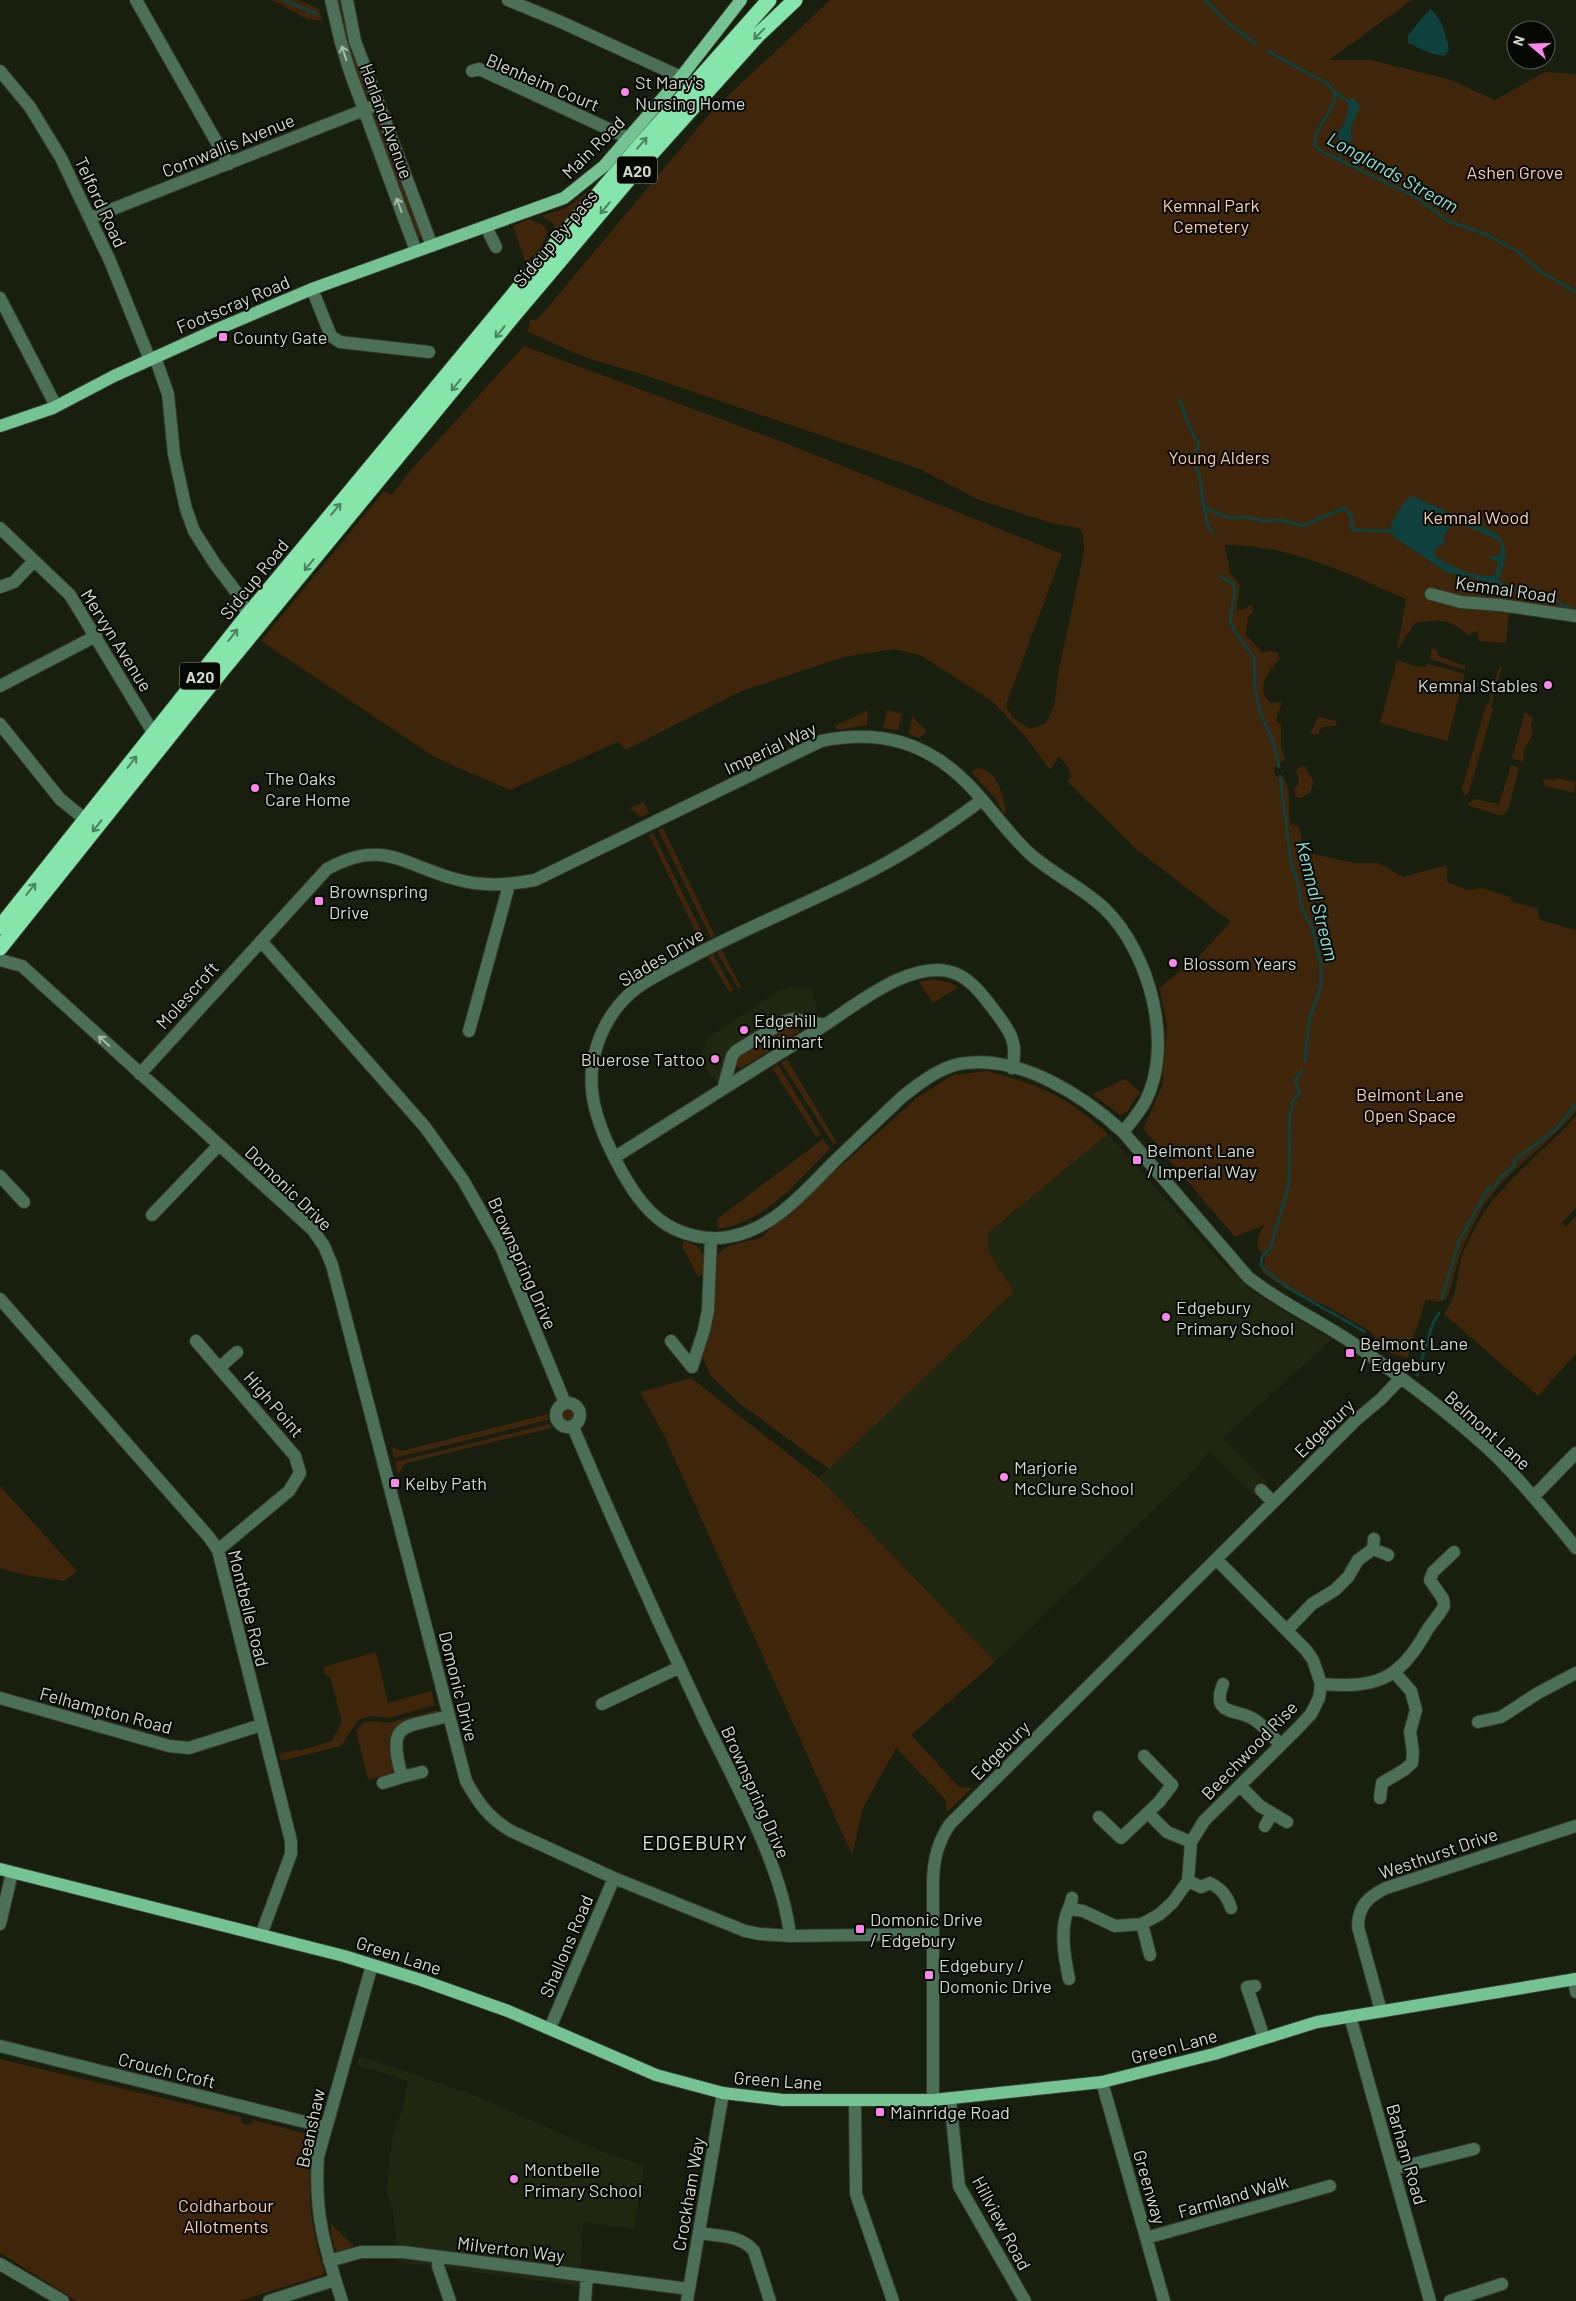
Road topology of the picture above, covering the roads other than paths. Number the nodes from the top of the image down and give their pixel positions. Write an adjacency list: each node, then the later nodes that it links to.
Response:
1 (136, 0): 14 (street)
2 (331, 0): 12 (street, Harland Avenue, one-way to 2)
3 (347, 0): 11 (street, Harland Avenue)
4 (508, 0): 10 (street)
5 (741, 0): 10 (main road, Main Road)
6 (769, 0): 21 (highway, Sidcup By-pass / A20, one-way to 6)
7 (794, 0): 24 (highway, Sidcup By-pass / A20, one-way to 24)
8 (0, 71): 16 (street, Telford Road)
9 (472, 71): 13 (street, Blenheim Court)
10 (681, 77): 13 (main road, Main Road)
11 (379, 104): 12 (street, Cornwallis Avenue); 18 (street, Harland Avenue)
12 (363, 110): 14 (street, Cornwallis Avenue); 20 (street, Harland Avenue, one-way to 12)
13 (628, 138): 15 (main road, Main Road)
14 (229, 164): 16 (street, Cornwallis Avenue)
15 (534, 210): 17 (main road, Footscray Road)
16 (90, 218): 26 (street, Telford Road)
17 (486, 227): 18 (main road, Footscray Road); 19 (street)
18 (432, 246): 20 (main road, Footscray Road)
19 (496, 247)
20 (416, 251): 22 (main road, Footscray Road)
21 (542, 260): 34 (highway, Sidcup Road / A20, one-way to 21)
22 (312, 289): 25 (street); 26 (main road, Footscray Road)
23 (0, 298): 27 (street)
24 (487, 348): 46 (highway, Sidcup Road / A20, one-way to 46)
25 (429, 352)
26 (152, 359): 27 (main road, Footscray Road); 32 (street)
27 (56, 406): 28 (main road, Footscray Road)
28 (0, 426)
29 (0, 528): 30 (street, Mervyn Avenue)
30 (34, 561): 31 (street); 37 (street, Mervyn Avenue)
31 (0, 588)
32 (237, 593): 34 (street); 35 (street)
33 (1431, 594): 36 (street, Kemnal Road)
34 (262, 598): 35 (highway, Sidcup Road / A20)
35 (248, 615): 40 (highway, Sidcup Road / A20, one-way to 35)
36 (1576, 616)
37 (96, 636): 38 (street); 40 (street, Mervyn Avenue)
38 (0, 686)
39 (0, 724): 42 (street)
40 (154, 734): 42 (highway, Sidcup Road / A20, one-way to 40)
41 (982, 800): 43 (street, Imperial Way); 53 (street, Imperial Way); 55 (street, Slades Drive)
42 (86, 820): 44 (highway, Sidcup Road / A20, one-way to 42)
43 (509, 885): 45 (street, Imperial Way); 49 (street)
44 (0, 927)
45 (261, 940): 51 (street, Molescroft); 76 (street, Brownspring Drive)
46 (0, 948)
47 (0, 960): 51 (street, Domonic Drive, one-way to 47)
48 (825, 1025): 50 (street); 52 (street); 52 (street)
49 (469, 1031)
50 (1012, 1068): 53 (street, Slades Drive); 59 (street, Slades Drive)
51 (140, 1074): 54 (street, Domonic Drive)
52 (723, 1089): 55 (street)
53 (1123, 1132): 65 (street, Belmont Lane)
54 (218, 1146): 58 (street, Domonic Drive); 83 (street, Domonic Drive)
55 (614, 1157): 59 (street, Slades Drive)
56 (0, 1176): 57 (street)
57 (24, 1202)
58 (152, 1215)
59 (711, 1238): 62 (street)
60 (0, 1299): 71 (street, Montbelle Road)
61 (196, 1341): 64 (street, High Point)
62 (671, 1341)
63 (237, 1352): 64 (street, High Point)
64 (219, 1368): 71 (street, High Point)
65 (1400, 1379): 68 (street, Belmont Lane); 69 (street, Edgebury)
66 (1576, 1453): 68 (street)
67 (1261, 1490): 69 (street)
68 (1534, 1496): 70 (street, Belmont Lane)
69 (1273, 1502): 74 (street, Edgebury)
70 (1576, 1548)
71 (218, 1550): 85 (street, Montbelle Road)
72 (1454, 1552): 77 (street)
73 (1388, 1555): 75 (street)
74 (1216, 1559): 75 (street); 106 (street, Edgebury)
75 (1286, 1630): 80 (street)
76 (680, 1666): 82 (street); 108 (street, Brownspring Drive)
77 (1395, 1673): 80 (street); 92 (street)
78 (1576, 1673): 84 (street)
79 (1223, 1684): 86 (street)
80 (1321, 1684): 86 (street, Beechwood Rise)
81 (0, 1698): 85 (street, Felhampton Road)
82 (602, 1704)
83 (449, 1716): 89 (street); 101 (street, Domonic Drive)
84 (1478, 1722)
85 (260, 1725): 107 (street, Montbelle Road)
86 (1281, 1745): 91 (street, Beechwood Rise)
87 (1144, 1756): 93 (street)
88 (422, 1772): 89 (street)
89 (402, 1777): 90 (street)
90 (383, 1783)
91 (1240, 1786): 94 (street); 99 (street, Beechwood Rise)
92 (1380, 1798)
93 (1148, 1813): 95 (street); 99 (street)
94 (1272, 1814): 96 (street); 97 (street)
95 (1099, 1817)
96 (1287, 1822)
97 (1265, 1826)
98 (1576, 1826): 115 (street, Westhurst Drive)
99 (1191, 1842): 102 (street, Beechwood Rise)
100 (6, 1871): 104 (street); 107 (main road, Green Lane)
101 (614, 1878): 108 (street, Domonic Drive); 117 (street, Shallons Road)
102 (1188, 1880): 103 (street); 105 (street, Beechwood Rise)
103 (1231, 1908)
104 (0, 1924)
105 (1142, 1924): 109 (street); 111 (street, Beechwood Rise)
106 (933, 1934): 108 (street, Domonic Drive); 123 (street, Edgebury)
107 (261, 1935): 110 (main road, Green Lane)
108 (790, 1936)
109 (1150, 1955)
110 (372, 1964): 117 (main road, Green Lane); 125 (street, Beanshaw)
111 (1069, 1978)
112 (1575, 1979): 114 (street); 115 (main road, Green Lane)
113 (1247, 1987): 118 (street)
114 (1576, 1992)
115 (1381, 2011): 116 (main road, Green Lane)
116 (1350, 2016): 118 (main road, Green Lane); 127 (street, Barham Road)
117 (550, 2028): 121 (main road, Green Lane)
118 (1264, 2038): 120 (main road, Green Lane)
119 (0, 2046): 125 (street, Crouch Croft)
120 (1102, 2082): 122 (main road, Green Lane); 130 (street, Greenway)
121 (723, 2094): 124 (main road, Green Lane); 129 (street, Crockham Way)
122 (950, 2099): 123 (main road, Green Lane); 145 (street, Hillview Road)
123 (933, 2100): 124 (main road, Green Lane)
124 (855, 2102): 144 (street)
125 (325, 2127): 132 (street, Beanshaw)
126 (1474, 2149): 127 (street)
127 (1393, 2169): 147 (street, Barham Road)
128 (1330, 2186): 130 (street, Farmland Walk)
129 (699, 2233): 137 (street, Crockham Way); 143 (street)
130 (1146, 2238): 146 (street, Greenway)
131 (439, 2257): 132 (street, Milverton Way); 134 (street, Milverton Way); 141 (street)
132 (329, 2261): 135 (street, Beanshaw)
133 (0, 2264): 138 (street)
134 (587, 2276): 137 (street, Milverton Way); 142 (street)
135 (336, 2280): 139 (street); 140 (street, Beanshaw)
136 (1502, 2284): 148 (street)
137 (688, 2295)
138 (63, 2301)
139 (269, 2301)
140 (342, 2301)
141 (450, 2301)
142 (586, 2301)
143 (770, 2301)
144 (893, 2301)
145 (1025, 2301)
146 (1164, 2301)
147 (1430, 2301)
148 (1450, 2301)

